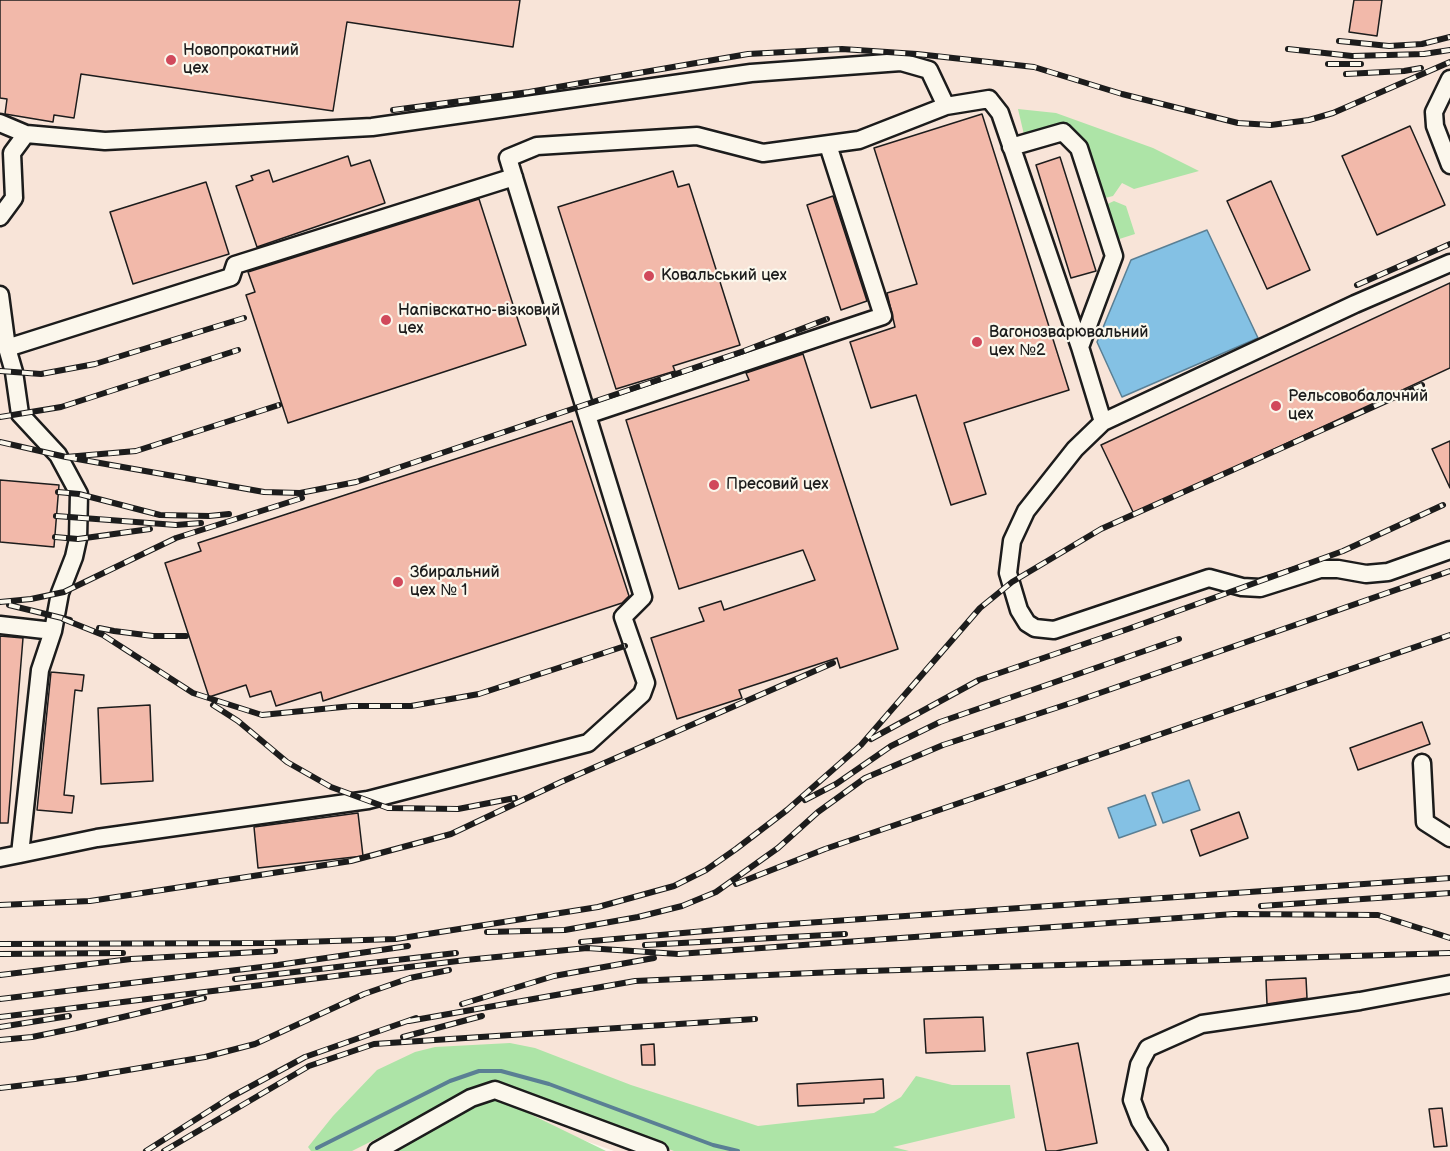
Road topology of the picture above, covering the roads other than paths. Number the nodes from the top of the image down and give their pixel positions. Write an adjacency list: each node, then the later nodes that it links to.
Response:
1 (1450, 79): 7 (lane)
2 (946, 106): 4 (lane); 5 (lane); 6 (lane)
3 (0, 123): 4 (lane)
4 (26, 134): 9 (lane)
5 (828, 145): 8 (lane); 14 (lane)
6 (1011, 147): 13 (lane); 13 (lane)
7 (1450, 165)
8 (514, 177): 12 (lane); 14 (lane)
9 (0, 217)
10 (1450, 263): 15 (lane)
11 (0, 294): 12 (lane)
12 (7, 348): 18 (lane)
13 (1080, 348): 15 (lane)
14 (587, 415): 21 (lane)
15 (1103, 422): 16 (lane)
16 (1450, 550)
17 (0, 625): 18 (lane)
18 (53, 632): 21 (lane)
19 (1422, 763): 20 (lane)
20 (1450, 838)
21 (20, 854): 22 (lane)
22 (0, 858)
23 (1450, 984): 26 (lane)
24 (377, 1151): 25 (lane)
25 (659, 1151)
26 (1159, 1151)

